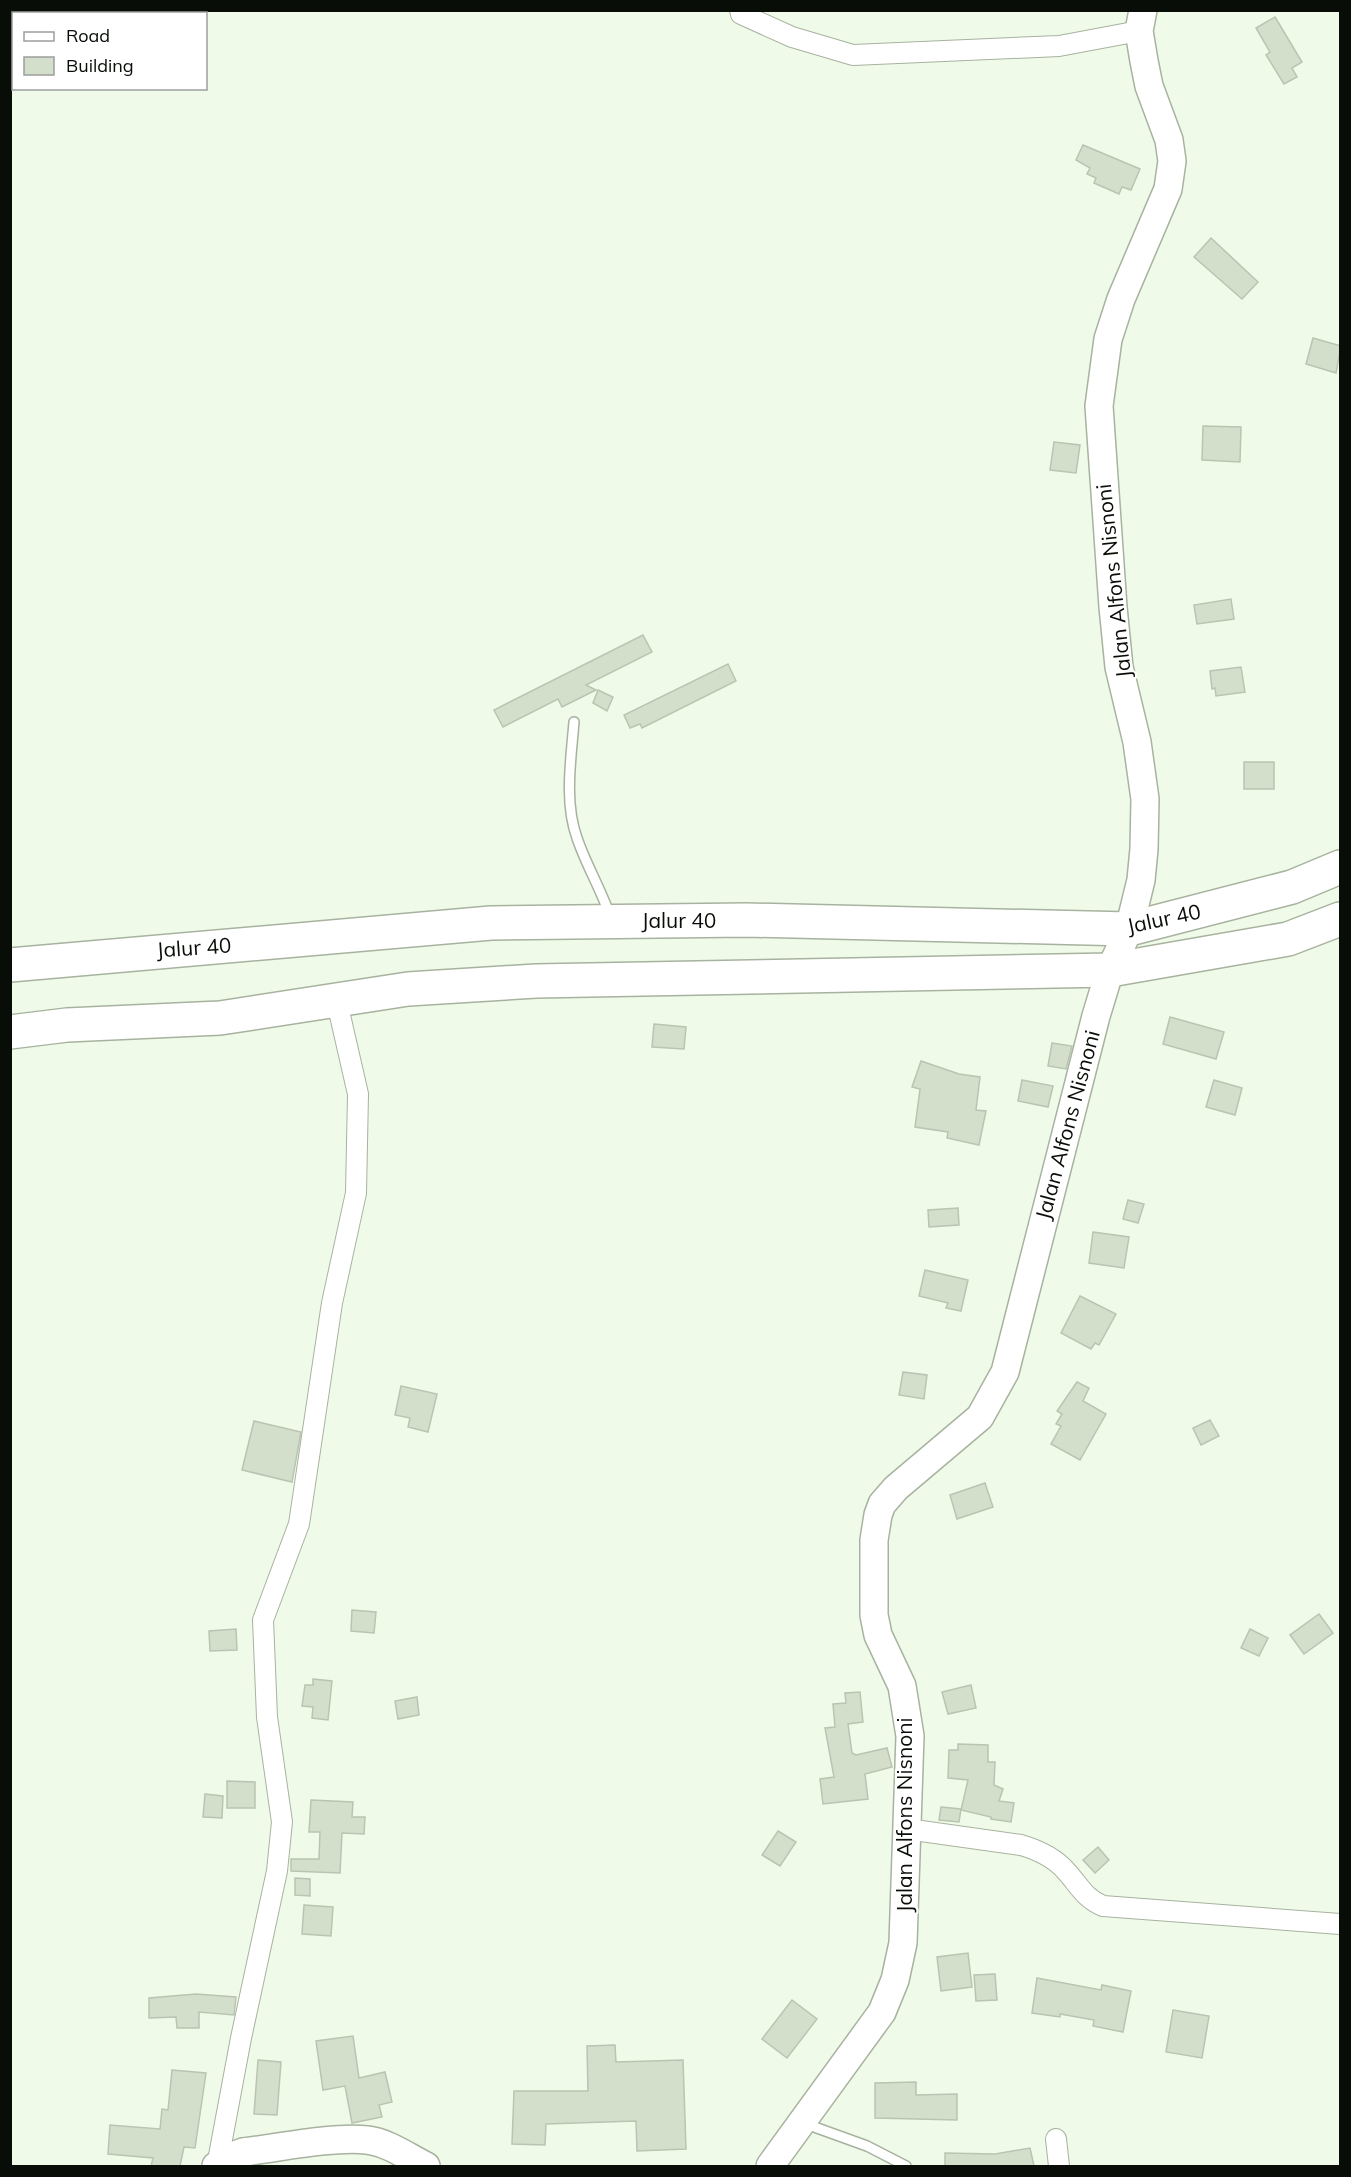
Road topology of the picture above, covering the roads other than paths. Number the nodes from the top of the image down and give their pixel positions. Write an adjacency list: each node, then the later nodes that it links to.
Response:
1 (740, 10): 2 (street)
2 (1141, 21): 7 (main road, Jalan Alfons Nisnoni)
3 (574, 722): 6 (lane)
4 (1341, 867): 7 (highway, Jalur 40)
5 (1341, 919): 9 (highway, Jalur 40)
6 (612, 921): 7 (highway, Jalur 40); 8 (highway, Jalur 40)
7 (1129, 929): 9 (main road, Jalan Alfons Nisnoni)
8 (10, 965)
9 (1110, 970): 10 (highway, Jalur 40); 12 (main road, Jalan Alfons Nisnoni)
10 (336, 998): 11 (highway, Jalur 40); 16 (street)
11 (10, 1032)
12 (907, 1829): 13 (street); 14 (main road, Jalan Alfons Nisnoni)
13 (1341, 1924)
14 (803, 2124): 18 (main road, Jalan Alfons Nisnoni); 19 (lane)
15 (1056, 2139): 20 (street)
16 (217, 2166): 17 (main road)
17 (426, 2166)
18 (770, 2166)
19 (906, 2166)
20 (1059, 2166)

